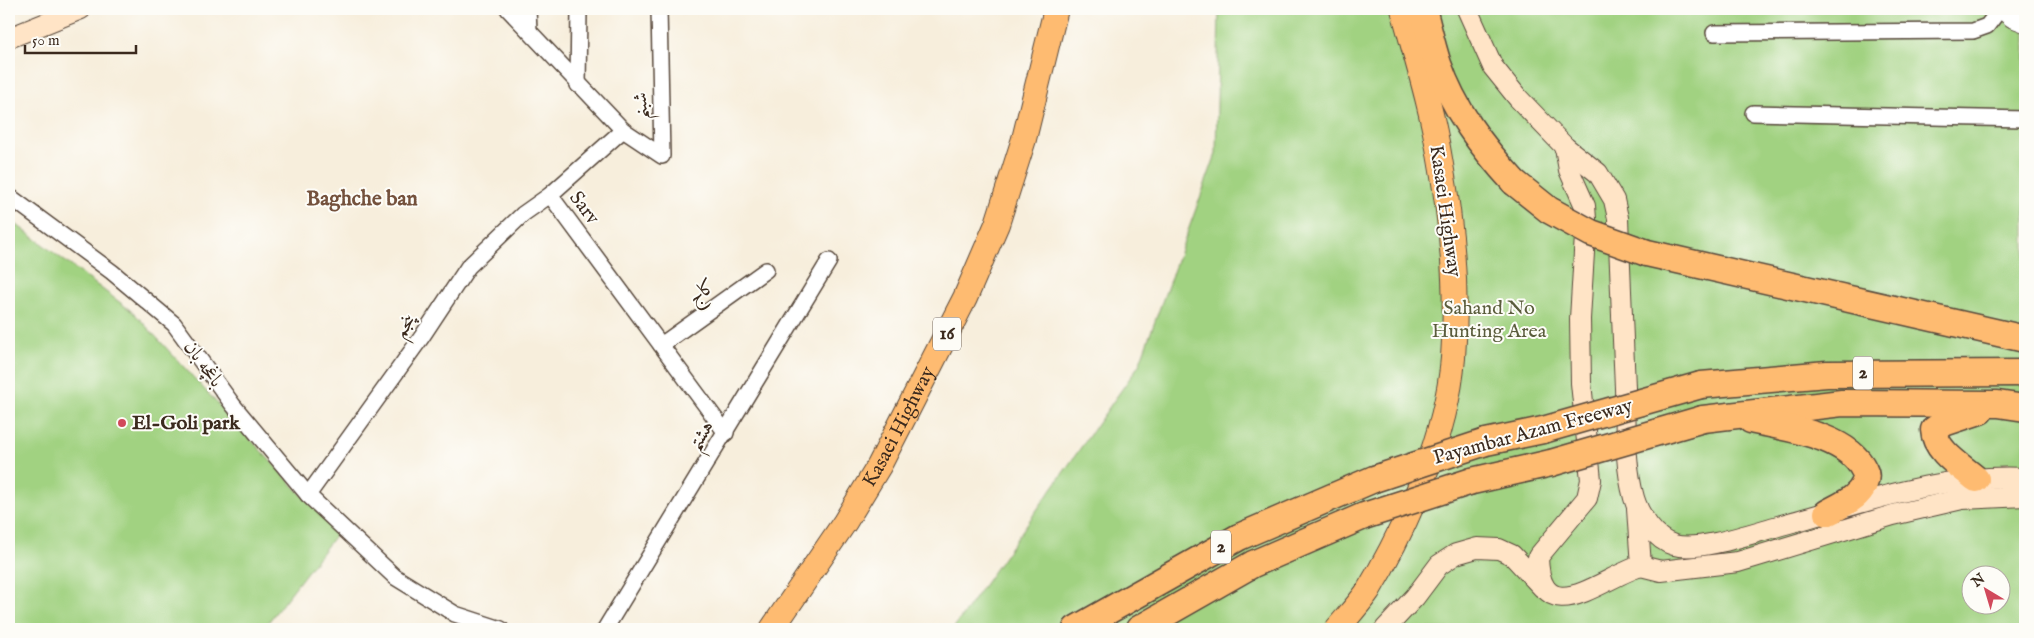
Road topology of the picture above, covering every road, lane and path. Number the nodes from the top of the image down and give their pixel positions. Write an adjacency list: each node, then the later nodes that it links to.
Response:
1 (80, 9): 14 (main road)
2 (508, 9): 12 (street)
3 (528, 9): 12 (street)
4 (579, 9): 15 (street)
5 (659, 9): 18 (street, شبنم)
6 (1056, 9): 41 (highway, Kasaei Highway / 16)
7 (1404, 9): 44 (highway, Kasaei Highway)
8 (1423, 9): 24 (highway, bridge)
9 (1467, 9): 19 (main road)
10 (2001, 9): 11 (street); 13 (street)
11 (2025, 23)
12 (529, 31): 15 (street)
13 (1714, 33)
14 (9, 38)
15 (578, 85): 18 (street)
16 (1753, 113): 17 (street)
17 (2025, 119)
18 (623, 130): 20 (street, Sarv)
19 (1565, 147): 35 (main road); 38 (main road)
20 (550, 195): 25 (street, Sarv); 33 (street, پنجم)
21 (9, 196): 33 (street, باغچه بان)
22 (829, 261): 30 (street, هشتم)
23 (766, 270): 25 (street, کاج)
24 (2025, 339)
25 (661, 345): 30 (street, Sarv)
26 (2025, 373): 42 (highway, Payambar Azam Freeway / 2, bridge)
27 (1998, 404): 28 (highway, Payambar Azam Freeway / 2); 29 (highway, Payambar Azam Freeway / 2); 32 (highway)
28 (2025, 408)
29 (1733, 415): 36 (highway); 43 (highway, Payambar Azam Freeway / 2, bridge)
30 (726, 433): 40 (street, هشتم)
31 (2025, 478): 32 (main road)
32 (1976, 479): 36 (main road)
33 (308, 495): 39 (street, باغچه بان)
34 (2025, 496): 37 (main road)
35 (1636, 506): 36 (main road); 37 (main road)
36 (1827, 513)
37 (1641, 566): 38 (main road)
38 (1553, 595): 45 (main road)
39 (501, 629)
40 (606, 629)
41 (772, 629)
42 (1076, 629)
43 (1139, 629)
44 (1337, 629)
45 (1385, 629)

